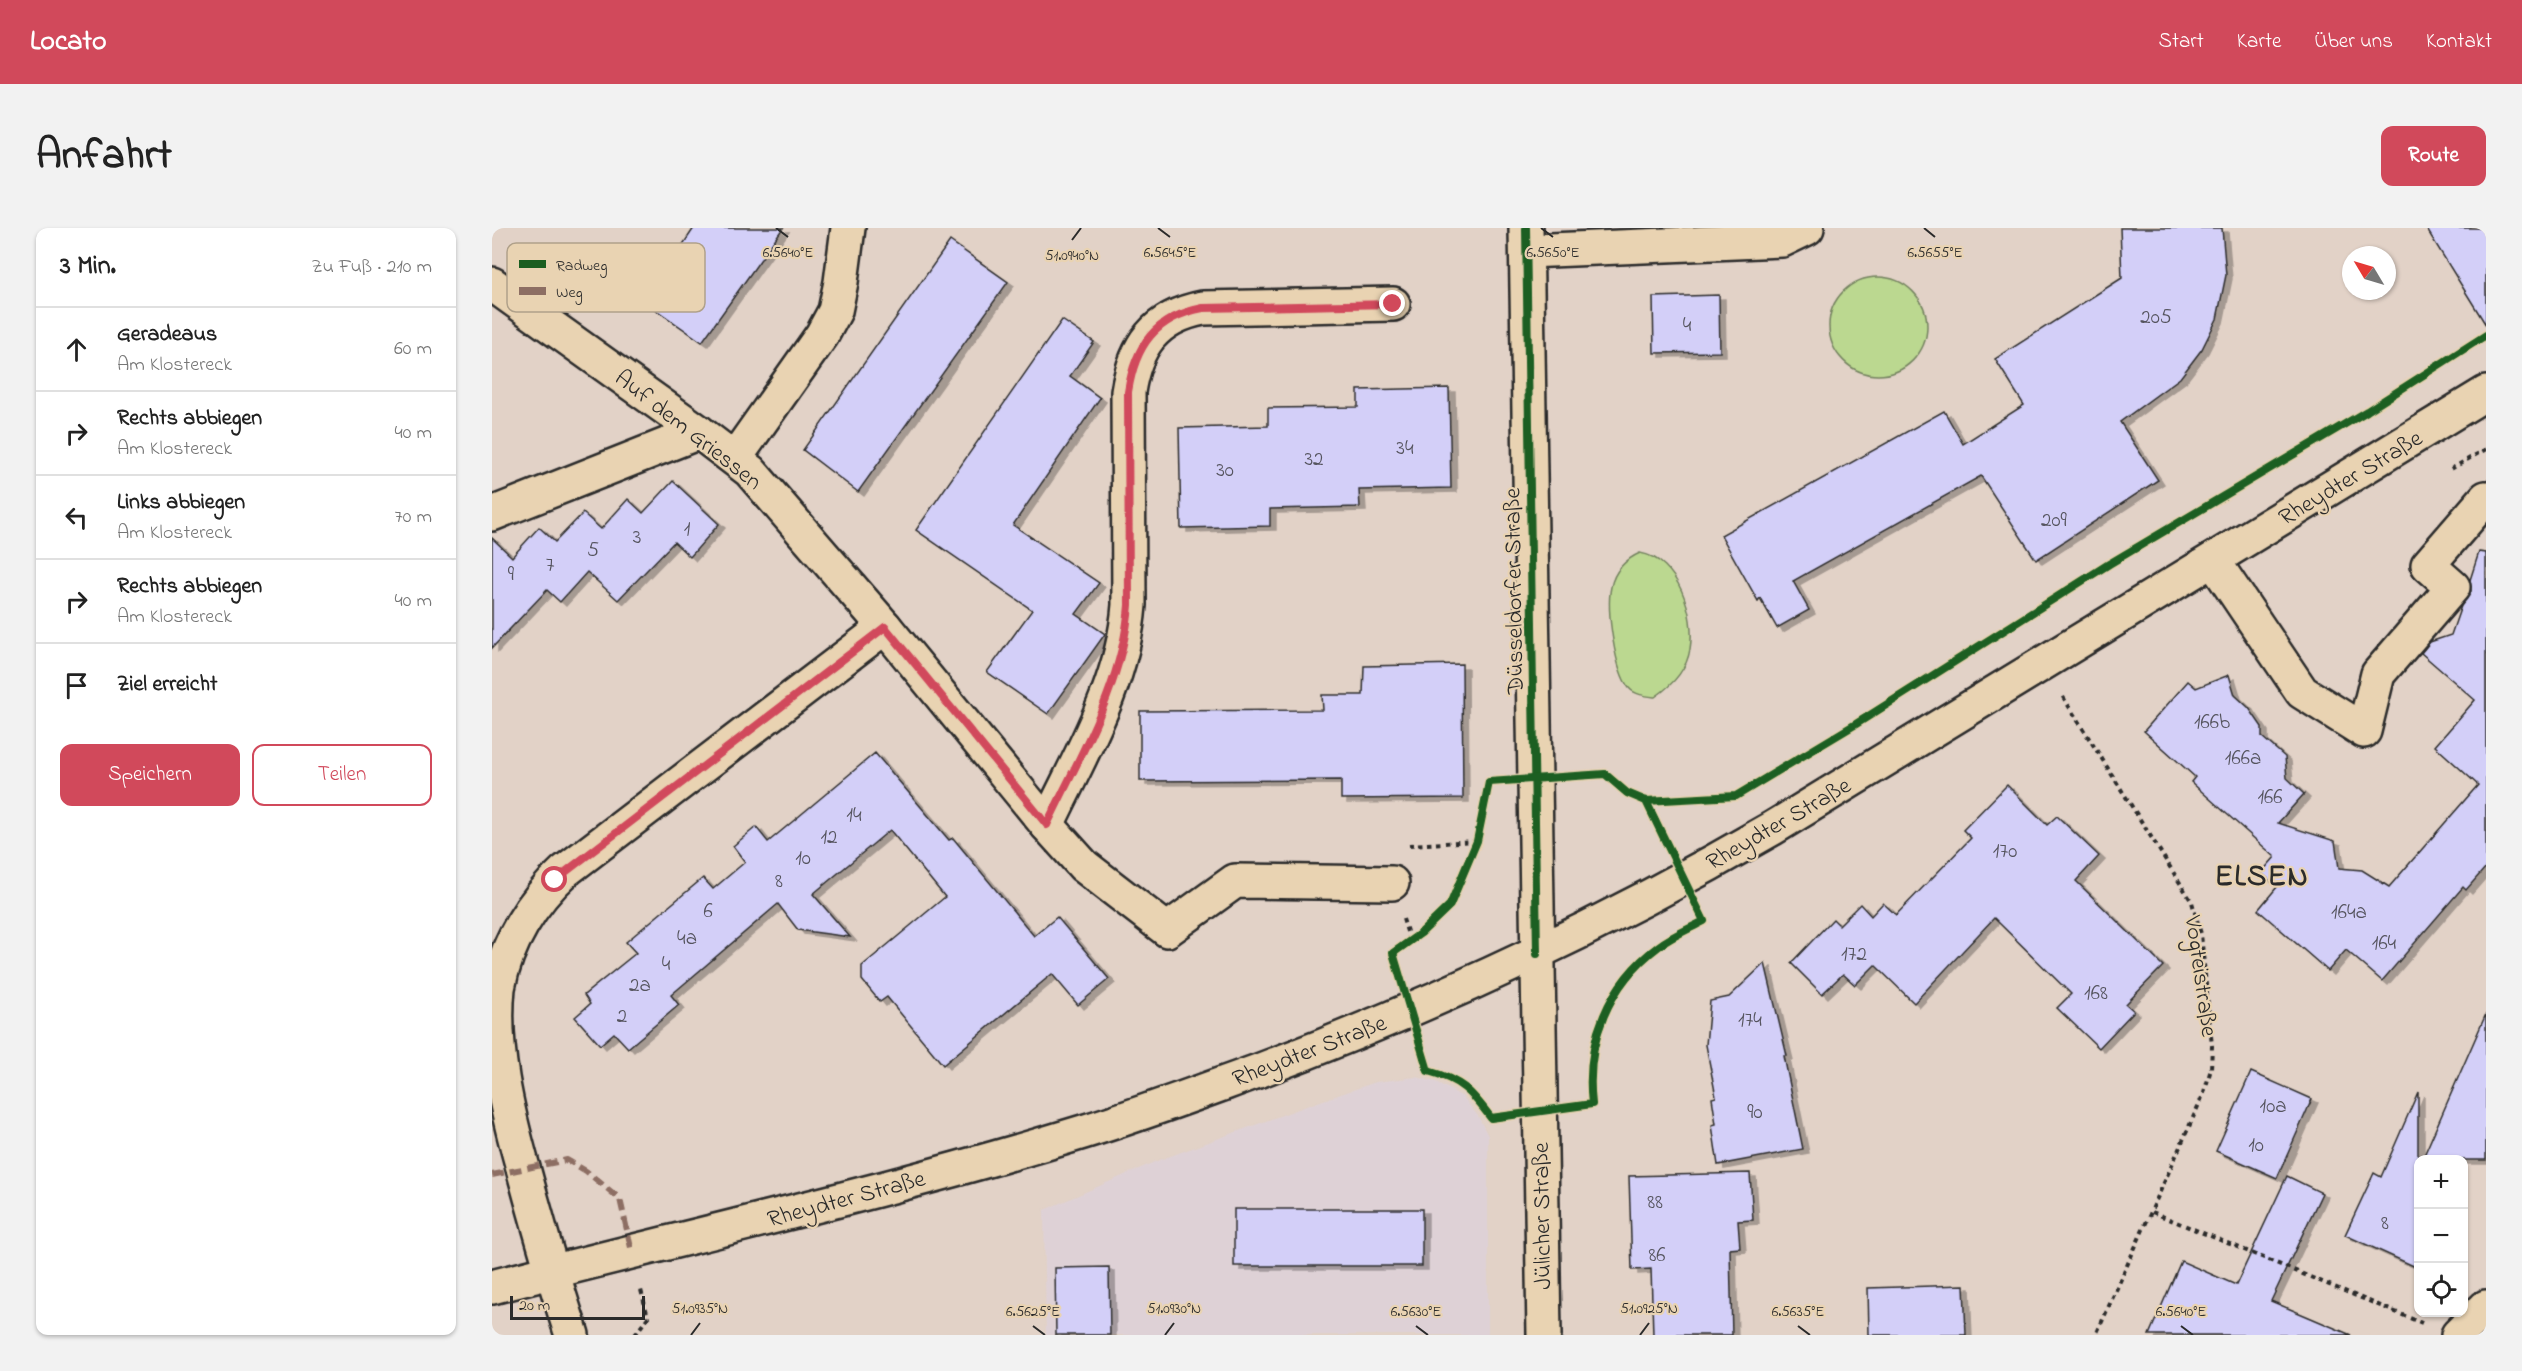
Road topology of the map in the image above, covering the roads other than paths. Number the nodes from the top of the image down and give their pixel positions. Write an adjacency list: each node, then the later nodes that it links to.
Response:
1 (848, 228): 10 (street)
2 (1807, 228): 3 (street)
3 (1526, 240): 17 (street, Düsseldorfer Straße)
4 (492, 284): 5 (street, Auf dem Griessen)
5 (507, 295)
6 (1393, 304): 15 (street)
7 (531, 312): 9 (street, Auf dem Griessen)
8 (2486, 393): 13 (street, Rheydter Straße)
9 (699, 432): 10 (street, Auf dem Griessen); 12 (street)
10 (735, 458): 14 (street, Auf dem Griessen)
11 (2486, 498): 13 (street)
12 (492, 513)
13 (2213, 560): 17 (street, Rheydter Straße)
14 (885, 627): 15 (street, Auf dem Griessen); 18 (street)
15 (1047, 825): 16 (street, Auf dem Griessen)
16 (1392, 883)
17 (1537, 954): 18 (street, Rheydter Straße); 23 (street, Jülicher Straße)
18 (552, 1272): 19 (street, Rheydter Straße); 22 (street)
19 (492, 1287)
20 (2486, 1307): 21 (street)
21 (2443, 1330)
22 (572, 1335)
23 (1544, 1335)

